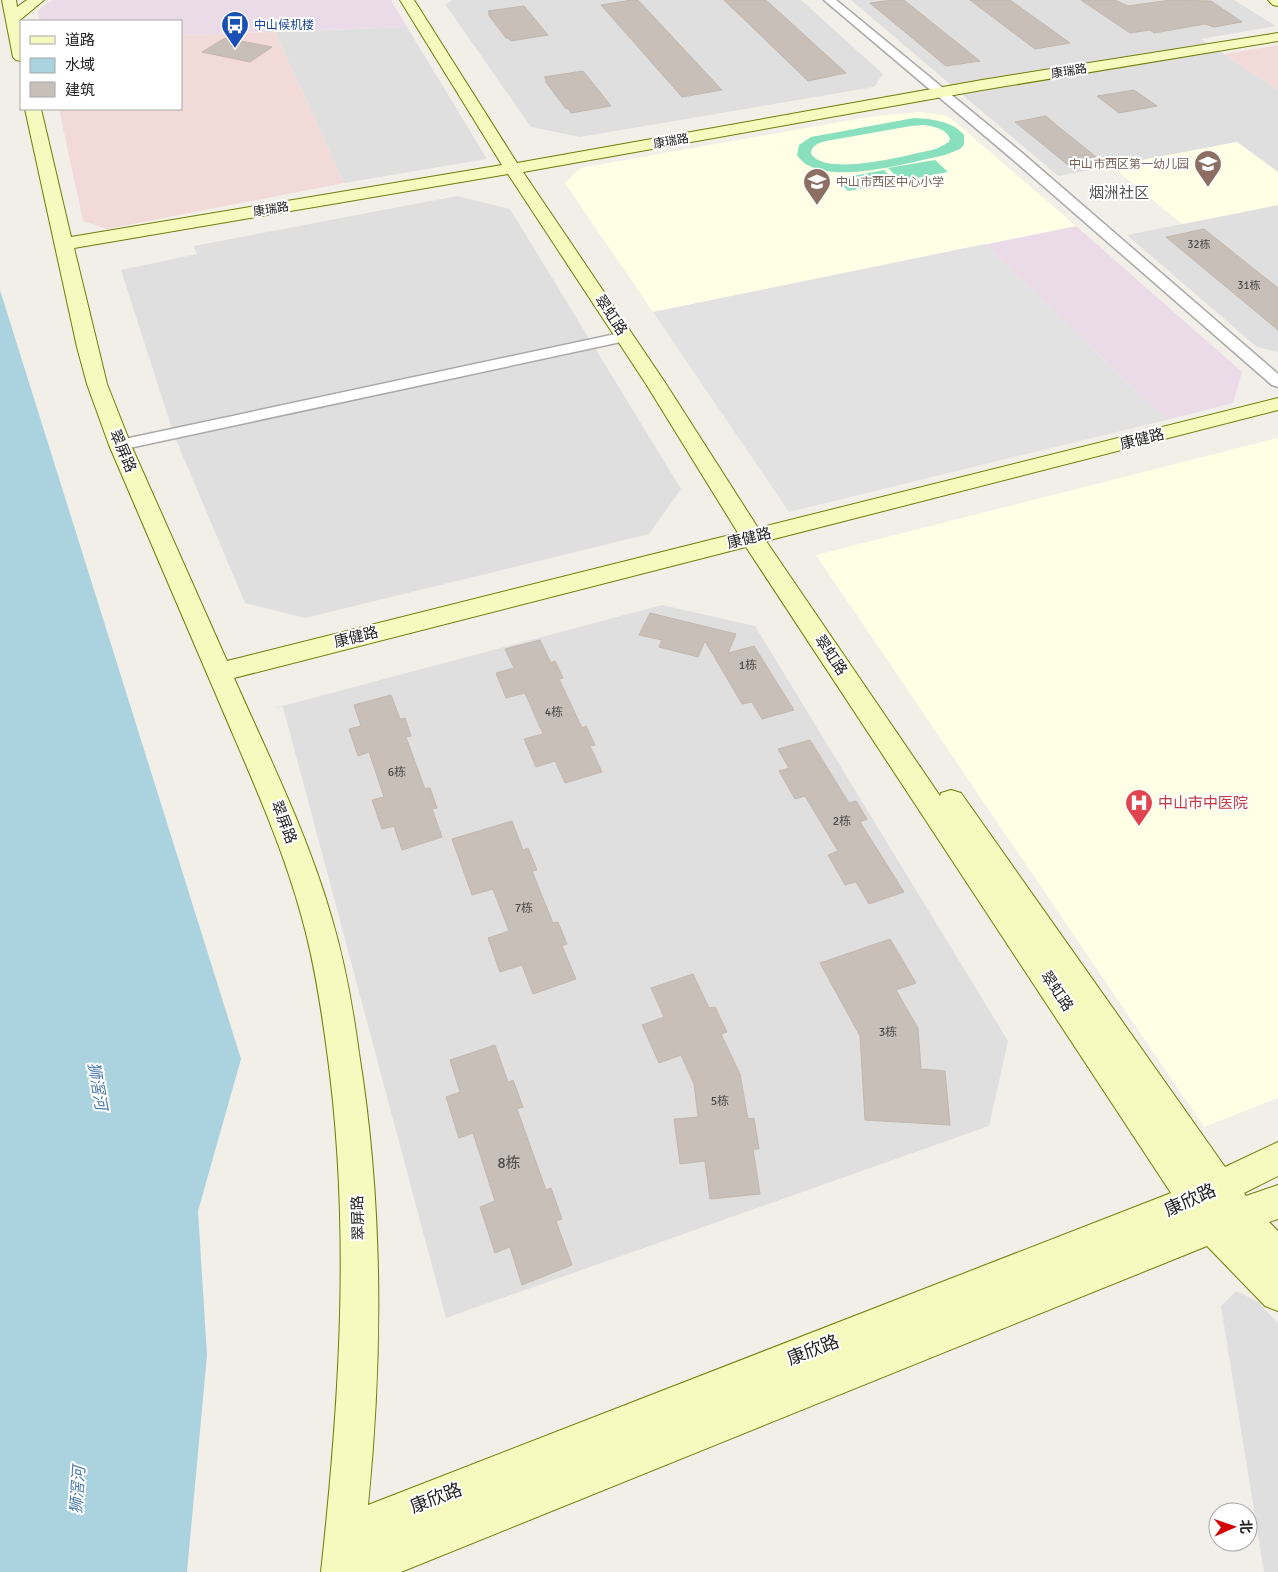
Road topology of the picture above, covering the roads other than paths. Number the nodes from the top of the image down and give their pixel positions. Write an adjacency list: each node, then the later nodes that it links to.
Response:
1 (9, 0): 6 (street)
2 (37, 0): 6 (street)
3 (407, 0): 11 (street, 翠虹路)
4 (419, 0): 11 (street, 翠虹路)
5 (829, 0): 9 (street)
6 (13, 19): 8 (street)
7 (1278, 37): 9 (street, 康瑞路)
8 (20, 52)
9 (941, 92): 11 (street, 康瑞路); 14 (street)
10 (33, 110): 12 (street, 翠屏路)
11 (522, 167): 12 (street, 康瑞路); 13 (street, 翠虹路); 18 (street, 翠虹路)
12 (63, 244): 17 (street, 翠屏路)
13 (625, 337): 17 (street); 18 (street, 翠虹路)
14 (1278, 382)
15 (1278, 404): 18 (street, 康健路)
16 (1278, 421): 18 (street, 康健路)
17 (120, 445): 19 (street, 翠屏路)
18 (764, 542): 19 (street, 康健路); 22 (street, 翠虹路)
19 (223, 679): 25 (street, 翠屏路)
20 (1278, 1158): 22 (street, 康欣路)
21 (1278, 1202): 22 (street, 康欣路)
22 (1217, 1207): 23 (street, 翠虹路); 24 (street, 翠虹路); 25 (street, 康欣路); 27 (street, 康欣路)
23 (1278, 1256)
24 (1278, 1293)
25 (345, 1534): 26 (street, 翠屏路)
26 (340, 1572)
27 (350, 1572)

